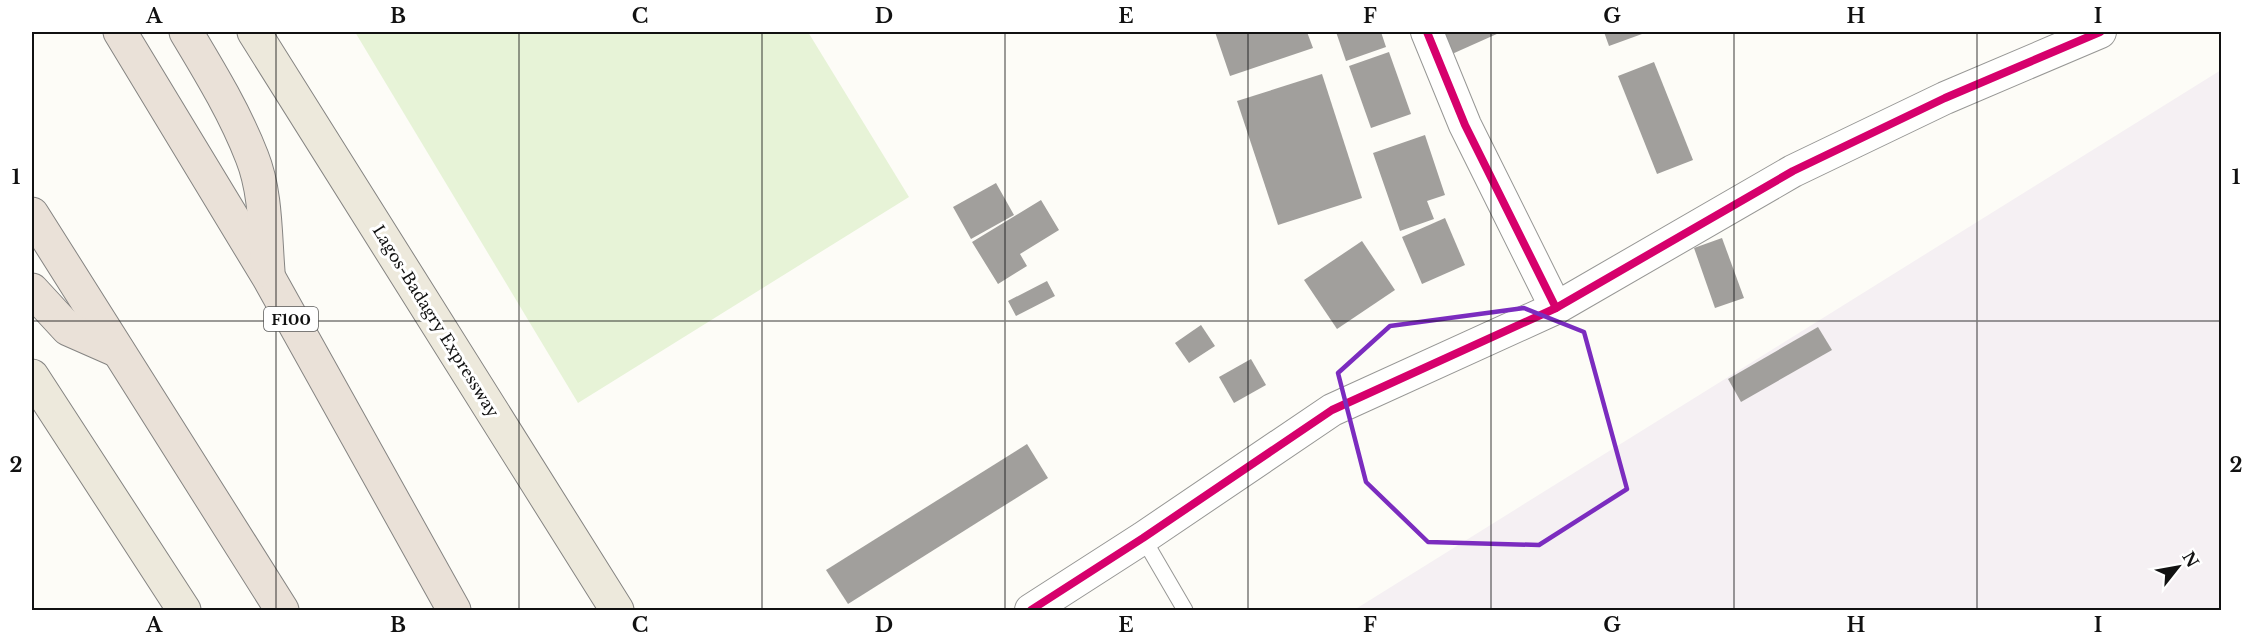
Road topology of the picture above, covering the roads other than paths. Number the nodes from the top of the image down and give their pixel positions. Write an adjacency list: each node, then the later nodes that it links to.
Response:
1 (120, 32): 7 (highway, F100)
2 (186, 32): 7 (highway)
3 (254, 32): 16 (main road, Lagos-Badagry Expressway)
4 (1427, 32): 9 (street)
5 (2100, 32): 9 (street)
6 (32, 214): 10 (highway)
7 (269, 278): 15 (highway, F100)
8 (32, 290): 10 (highway)
9 (1556, 308): 12 (street)
10 (118, 351): 14 (highway)
11 (32, 376): 13 (main road)
12 (1143, 538): 17 (street); 18 (lane)
13 (184, 610)
14 (282, 610)
15 (454, 610)
16 (618, 610)
17 (1031, 610)
18 (1185, 610)

